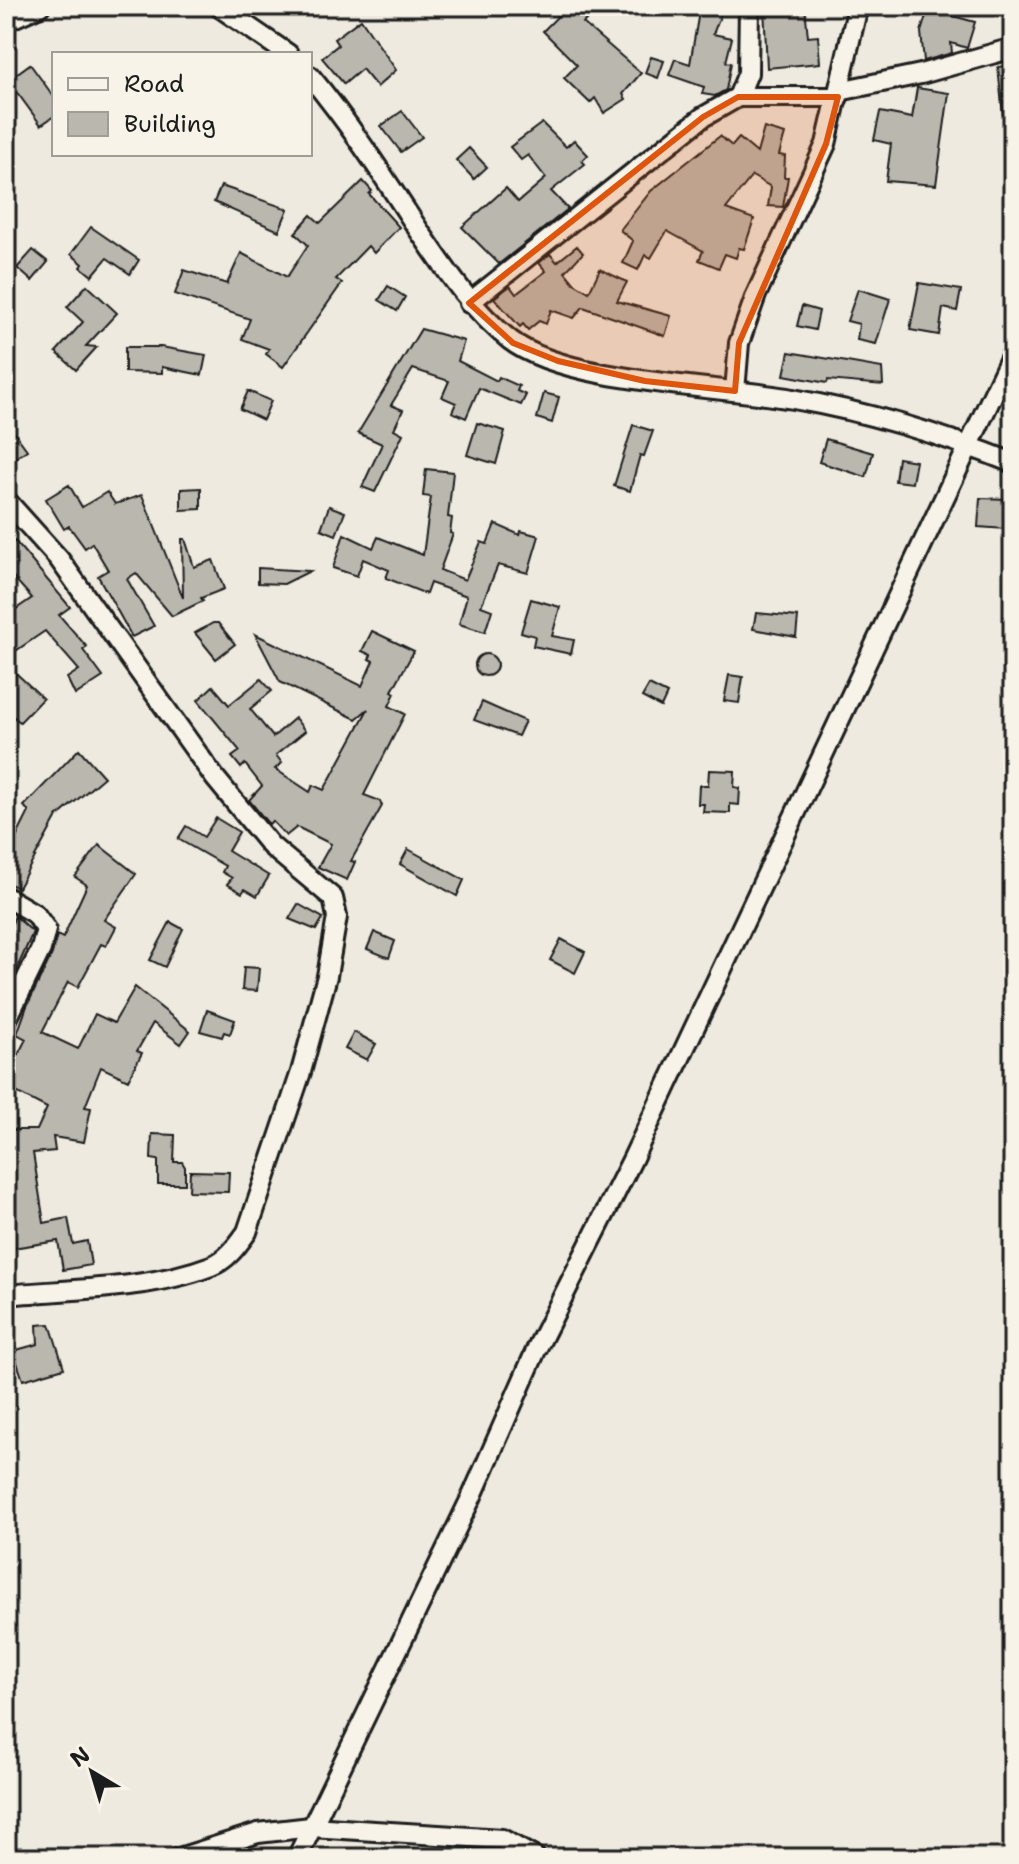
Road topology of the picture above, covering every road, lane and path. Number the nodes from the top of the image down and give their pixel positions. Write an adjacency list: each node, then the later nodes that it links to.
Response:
1 (218, 6): 7 (street)
2 (749, 6): 10 (street)
3 (858, 6): 9 (street)
4 (30, 7): 5 (street)
5 (6, 21)
6 (1013, 48): 9 (street)
7 (285, 52)
8 (312, 79): 11 (street)
9 (838, 94): 10 (street); 13 (street)
10 (738, 97): 11 (street)
11 (469, 303): 13 (street)
12 (1013, 352): 14 (street)
13 (735, 391): 14 (street)
14 (969, 445): 15 (street); 20 (street)
15 (1013, 463)
16 (6, 500): 19 (street)
17 (6, 897): 18 (street)
18 (6, 1021)
19 (6, 1295)
20 (311, 1827): 21 (street); 22 (street); 23 (street)
21 (179, 1858)
22 (297, 1858)
23 (536, 1858)

